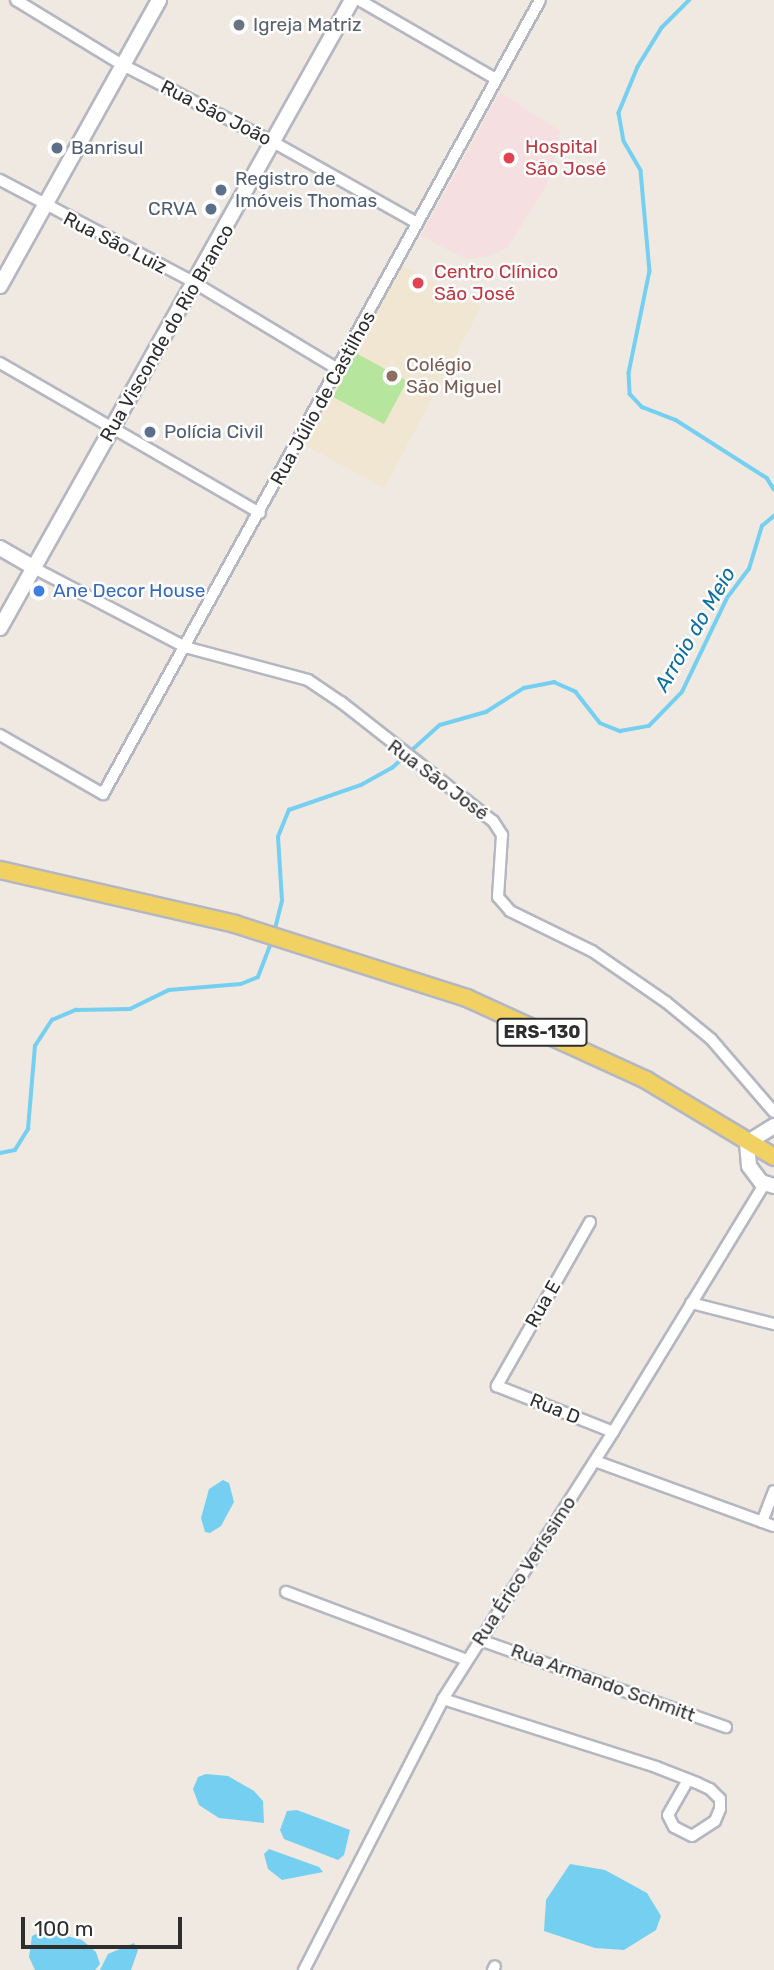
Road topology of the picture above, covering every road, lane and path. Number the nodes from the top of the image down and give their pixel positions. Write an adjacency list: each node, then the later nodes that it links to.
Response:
1 (16, 0): 6 (street, Rua São João)
2 (159, 0): 6 (street)
3 (352, 0): 8 (street, Rua Visconde do Rio Branco)
4 (359, 0): 7 (street)
5 (540, 0): 7 (street, Rua Júlio de Castilhos)
6 (121, 64): 8 (street, Rua São João); 10 (street)
7 (496, 79): 11 (street, Rua Júlio de Castilhos)
8 (275, 143): 11 (street, Rua São João); 12 (street, Rua Visconde do Rio Branco)
9 (0, 180): 10 (street, Rua São Luiz)
10 (44, 206): 12 (street, Rua São Luiz); 13 (street)
11 (417, 223): 15 (street, Rua Júlio de Castilhos)
12 (195, 283): 15 (street, Rua São Luiz); 16 (street, Rua Visconde do Rio Branco)
13 (0, 286)
14 (0, 363): 16 (street)
15 (338, 370): 17 (street, Rua Júlio de Castilhos)
16 (115, 425): 17 (street); 19 (street, Rua Visconde do Rio Branco)
17 (260, 513): 21 (street, Rua Júlio de Castilhos)
18 (0, 548): 19 (street, Rua São José)
19 (34, 568): 20 (street, Rua Visconde do Rio Branco); 21 (street, Rua São José)
20 (0, 628)
21 (185, 647): 22 (street, Rua Júlio de Castilhos); 24 (street, Rua São José)
22 (0, 735)
23 (0, 870): 26 (main road, ERS-130)
24 (774, 1112)
25 (774, 1126): 26 (street)
26 (747, 1143): 27 (main road, ERS-130); 28 (street)
27 (774, 1157)
28 (768, 1184): 30 (street, Rua Érico Veríssimo)
29 (590, 1222): 32 (street, Rua E)
30 (691, 1303): 31 (street); 33 (street, Rua Érico Veríssimo)
31 (774, 1324)
32 (496, 1386): 33 (street, Rua D)
33 (613, 1432): 34 (street, Rua Érico Veríssimo)
34 (595, 1461): 36 (street); 39 (street, Rua Érico Veríssimo)
35 (774, 1491): 36 (street)
36 (762, 1522): 37 (street)
37 (774, 1526)
38 (286, 1592): 40 (street)
39 (480, 1640): 40 (street, Rua Érico Veríssimo); 42 (street, Rua Armando Schmitt)
40 (467, 1660): 41 (street, Rua Érico Veríssimo)
41 (443, 1699): 43 (street); 44 (street, Rua Érico Veríssimo)
42 (726, 1727)
43 (688, 1780): 43 (street)
44 (304, 1970)

